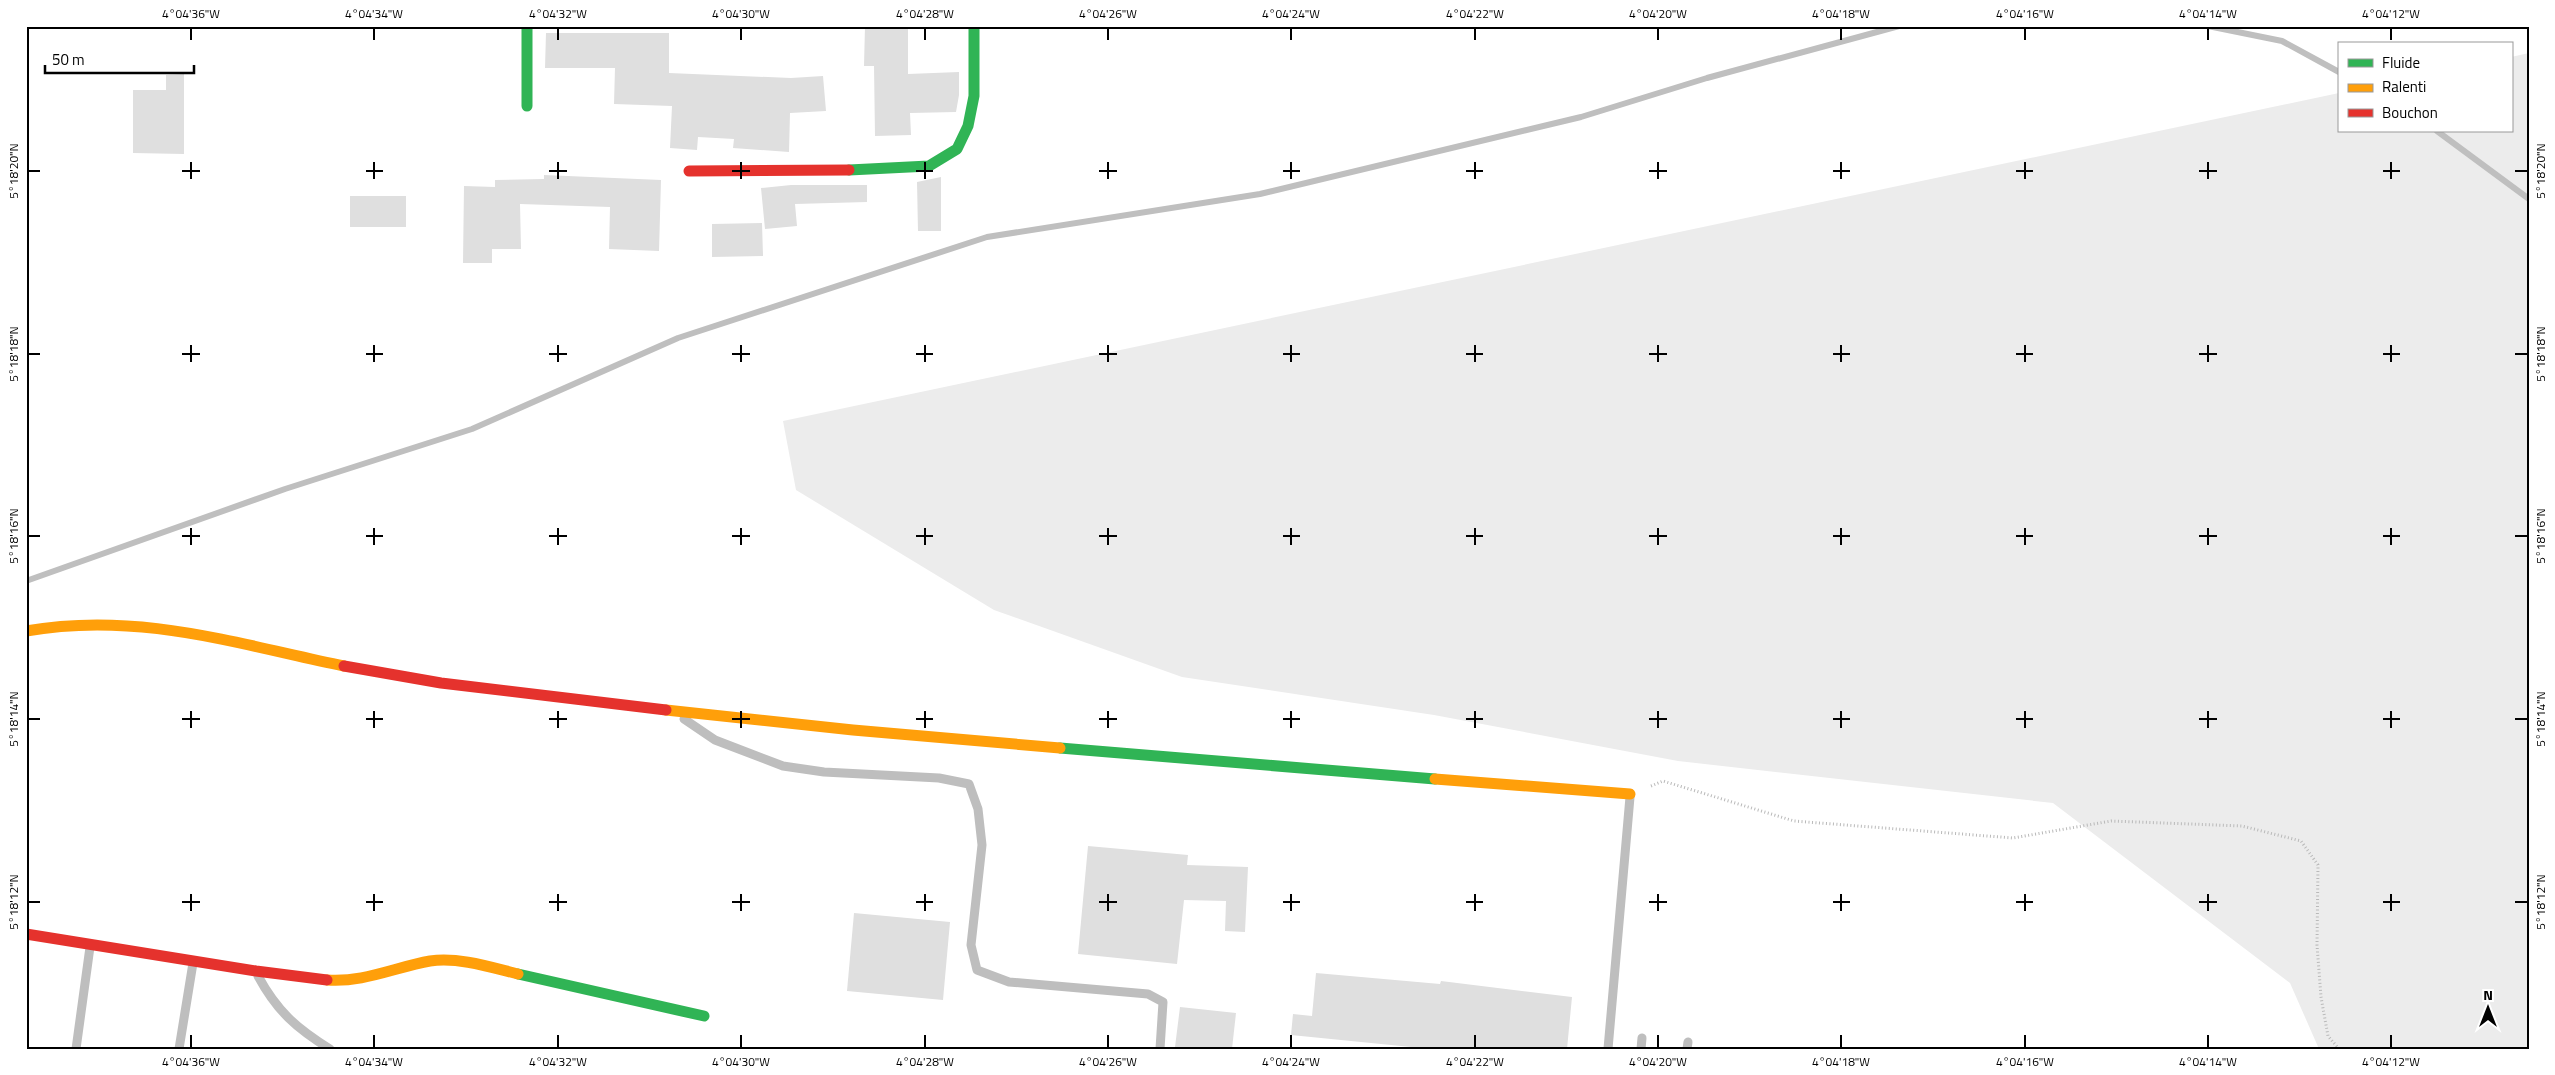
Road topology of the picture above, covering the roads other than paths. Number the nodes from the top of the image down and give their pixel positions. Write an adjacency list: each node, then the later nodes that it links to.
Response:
1 (527, 26): 3 (street)
2 (974, 26): 4 (street)
3 (527, 106)
4 (689, 171)
5 (26, 631): 6 (street)
6 (669, 710): 7 (street); 17 (lane)
7 (1630, 794): 18 (lane)
8 (26, 934): 9 (street)
9 (90, 945): 10 (street); 14 (lane)
10 (193, 961): 11 (street); 15 (lane)
11 (256, 971): 12 (street); 16 (lane)
12 (704, 1016)
13 (1642, 1038): 19 (lane)
14 (76, 1049)
15 (179, 1049)
16 (330, 1049)
17 (1160, 1049)
18 (1608, 1049)
19 (1641, 1049)

